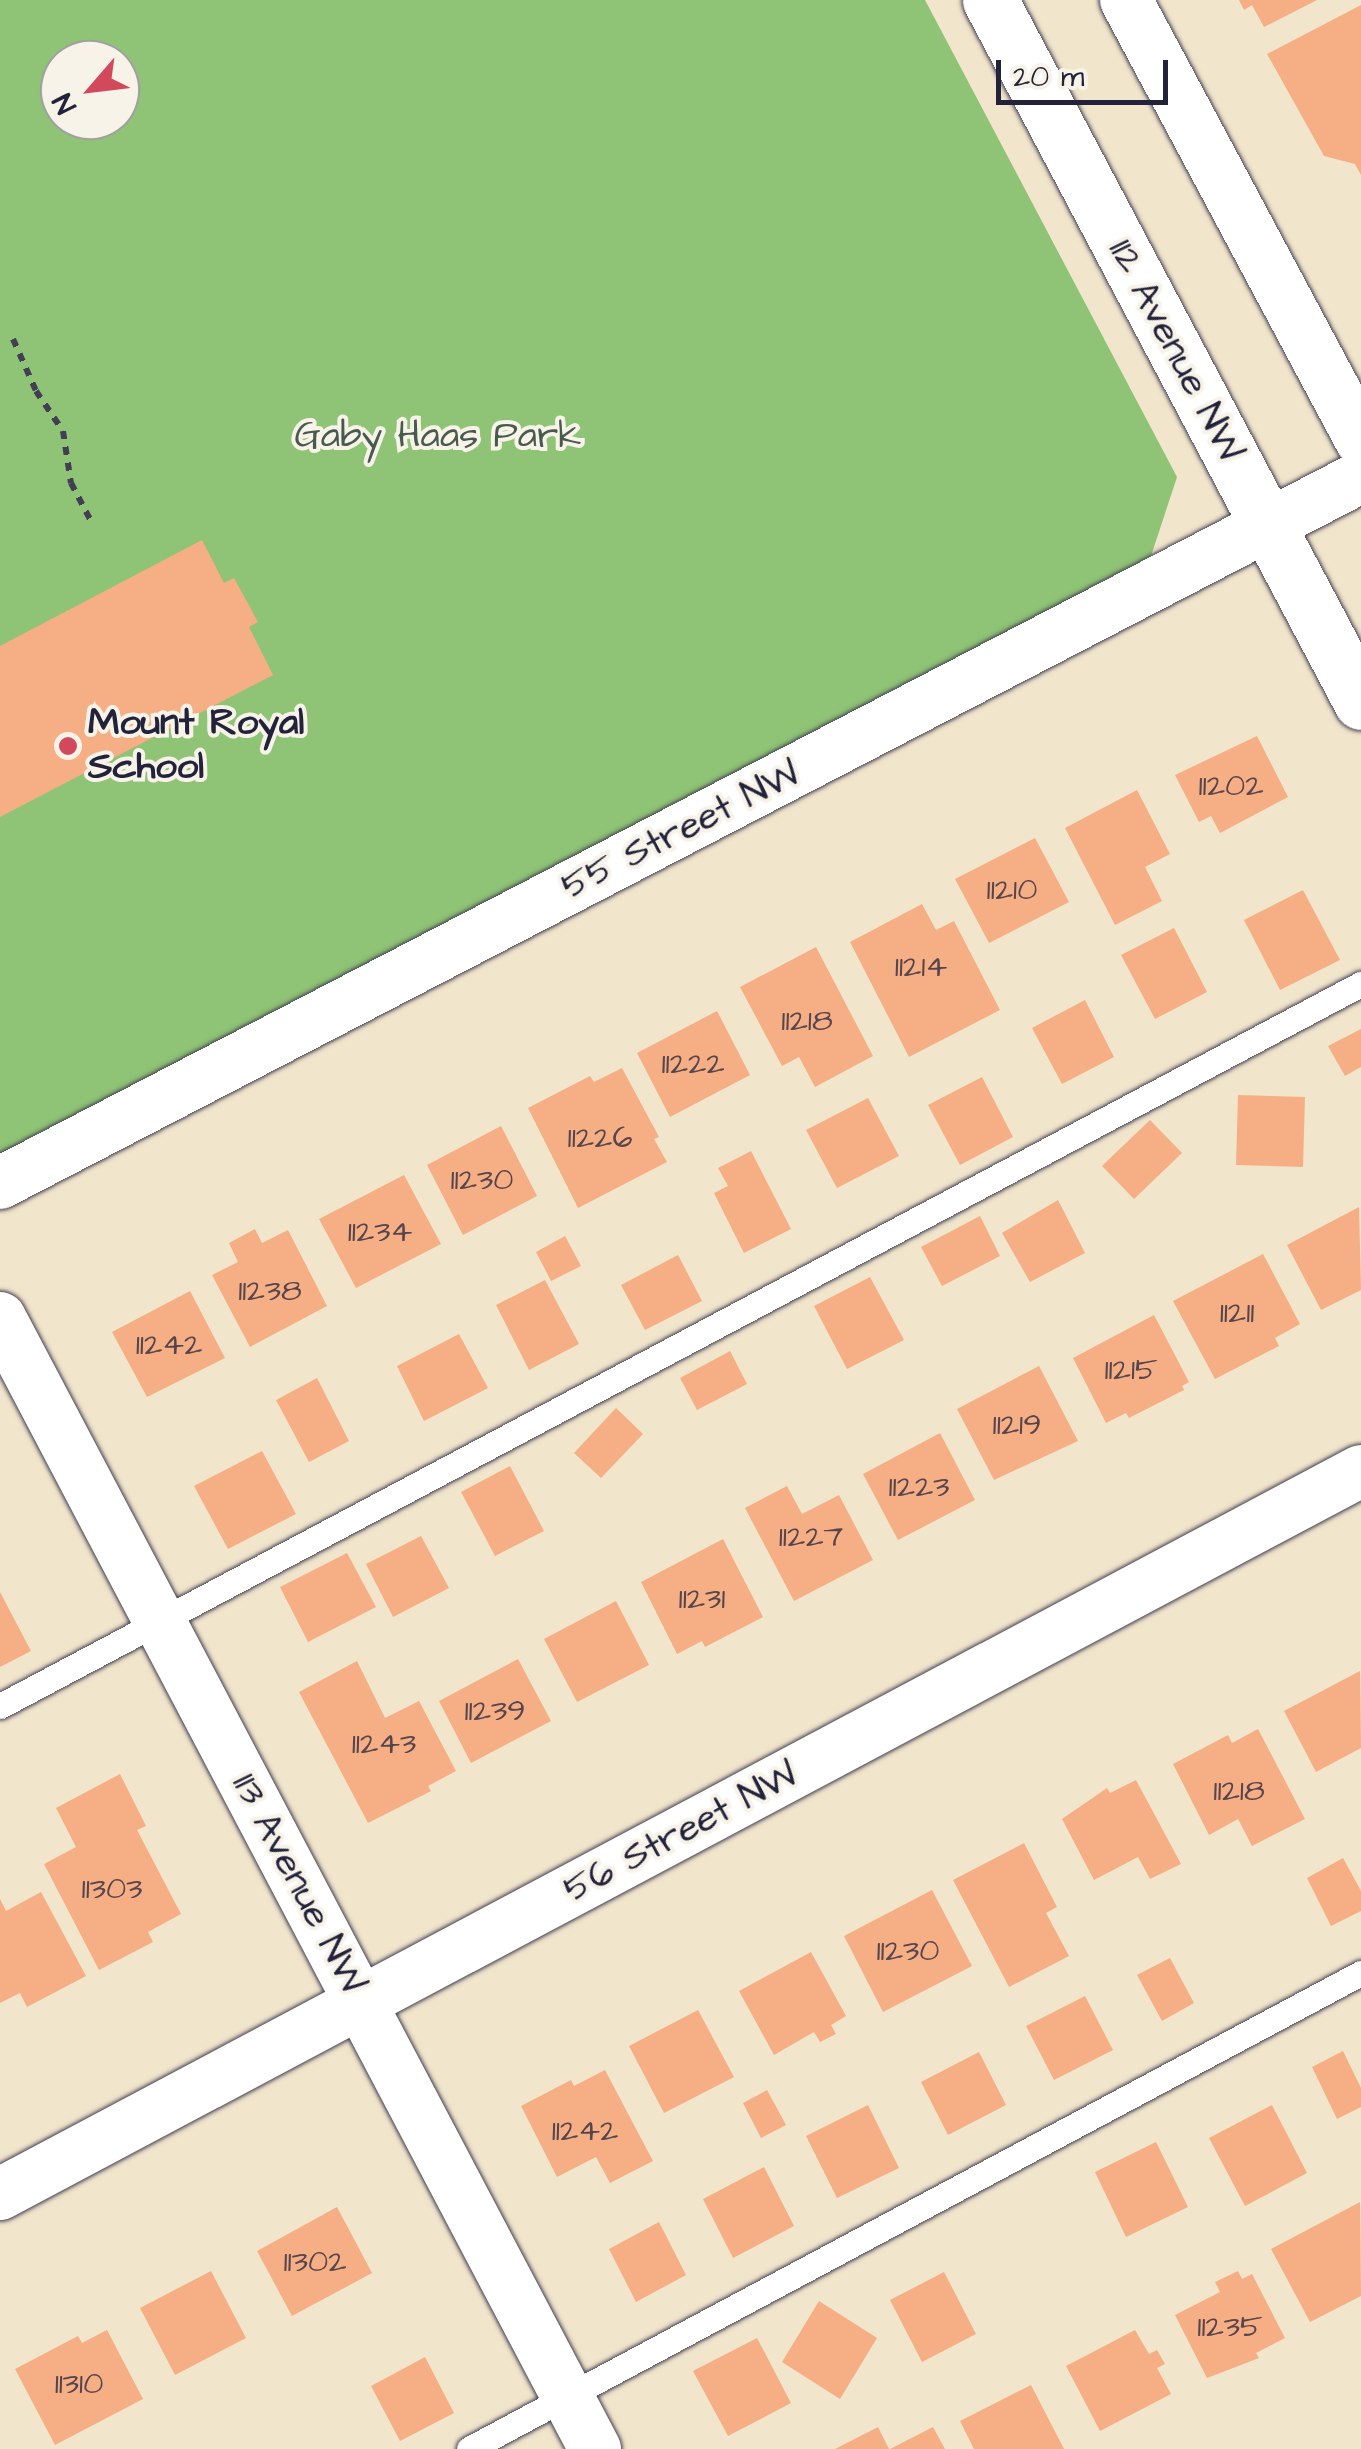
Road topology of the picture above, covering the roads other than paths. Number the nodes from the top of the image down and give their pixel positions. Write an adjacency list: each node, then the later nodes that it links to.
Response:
1 (990, 0): 5 (main road, 112 Avenue NW)
2 (1126, 0): 3 (street)
3 (1361, 440)
4 (1361, 477): 5 (street, 55 Street NW)
5 (1268, 528): 6 (main road, 112 Avenue NW); 8 (street, 55 Street NW)
6 (1361, 702)
7 (1361, 984): 11 (lane)
8 (0, 1183)
9 (0, 1318): 11 (street, 113 Avenue NW)
10 (1361, 1471): 14 (street, 56 Street NW)
11 (159, 1620): 12 (lane); 14 (street, 113 Avenue NW)
12 (0, 1706)
13 (1361, 1973): 16 (lane)
14 (361, 2004): 15 (street, 56 Street NW); 16 (street, 113 Avenue NW)
15 (0, 2194)
16 (568, 2397): 17 (lane); 18 (street, 113 Avenue NW)
17 (470, 2449)
18 (595, 2449)

